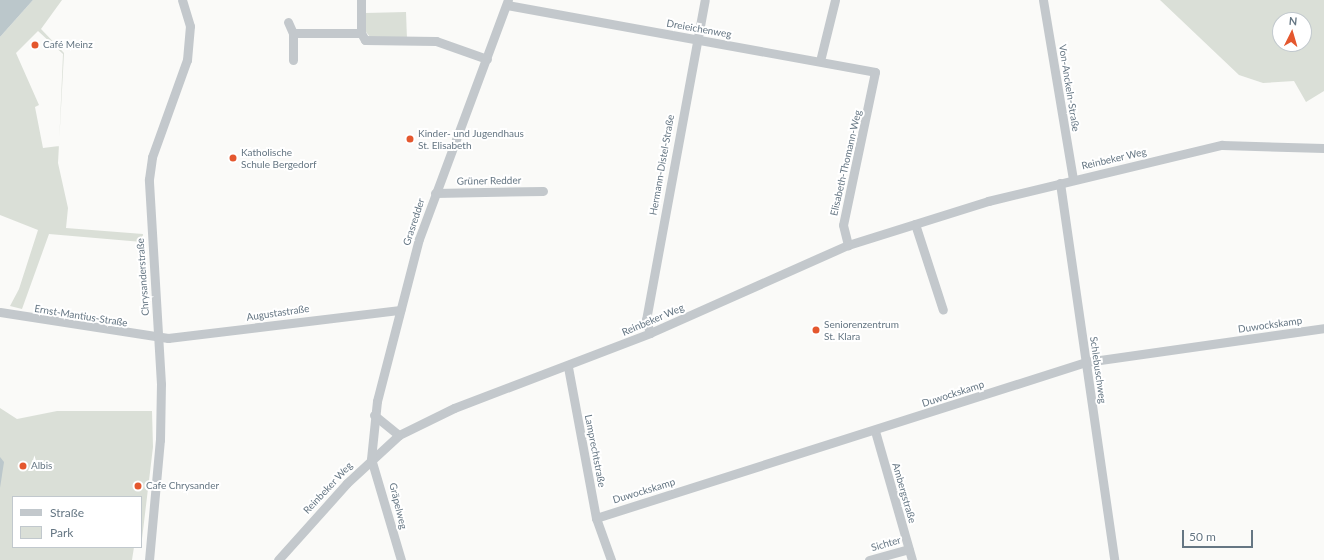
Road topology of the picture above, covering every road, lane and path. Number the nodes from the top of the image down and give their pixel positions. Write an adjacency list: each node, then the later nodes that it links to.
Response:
1 (182, 0): 27 (street, Chrysanderstraße)
2 (361, 0): 9 (street)
3 (705, 0): 10 (street, Hermann-Distel-Straße)
4 (835, 0): 13 (street)
5 (1044, 0): 16 (street, Von-Anckeln-Straße)
6 (508, 2): 10 (street, Dreieichenweg); 11 (street, Grasredder)
7 (288, 22): 8 (street)
8 (293, 33): 9 (street); 12 (street)
9 (361, 33): 11 (street)
10 (695, 39): 13 (street, Dreieichenweg); 26 (street, Hermann-Distel-Straße)
11 (487, 59): 19 (street, Grasredder)
12 (293, 60)
13 (820, 61): 14 (street, Dreieichenweg)
14 (875, 85): 21 (street, Elisabeth-Thomann-Weg)
15 (1323, 148): 16 (street, Reinbeker Weg)
16 (1073, 180): 17 (street, Reinbeker Weg)
17 (1060, 183): 20 (street, Reinbeker Weg); 28 (street, Schlebuschweg)
18 (543, 191): 19 (street, Grüner Redder)
19 (435, 193): 22 (street, Grasredder)
20 (915, 224): 21 (street, Reinbeker Weg); 23 (street)
21 (848, 245): 26 (street, Reinbeker Weg)
22 (400, 310): 27 (street, Augustastraße); 30 (street, Grasredder)
23 (943, 310)
24 (0, 312): 27 (street, Ernst-Mantius-Straße)
25 (1324, 328): 28 (street, Duwockskamp)
26 (650, 333): 29 (street, Reinbeker Weg)
27 (158, 338): 36 (street, Chrysanderstraße)
28 (1086, 362): 31 (street, Duwockskamp); 42 (street, Schlebuschweg)
29 (568, 367): 32 (street, Reinbeker Weg); 34 (street, Lamprechtstraße)
30 (374, 415): 32 (street); 33 (street, Grasredder)
31 (875, 432): 34 (street, Duwockskamp); 35 (street, Ambergstraße)
32 (400, 435): 33 (street, Reinbeker Weg)
33 (372, 459): 37 (street, Reinbeker Weg); 38 (street, Gräpelweg)
34 (596, 518): 39 (street, Lamprechtstraße)
35 (909, 549): 40 (street, Sichter); 41 (street, Ambergstraße)
36 (149, 560)
37 (278, 560)
38 (401, 560)
39 (611, 560)
40 (869, 560)
41 (912, 560)
42 (1114, 560)

